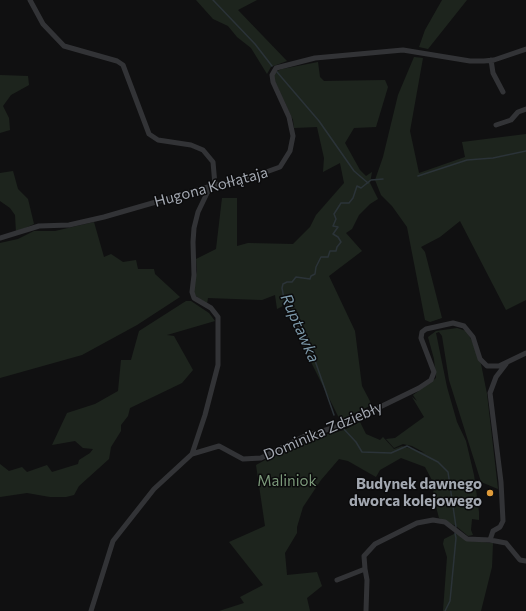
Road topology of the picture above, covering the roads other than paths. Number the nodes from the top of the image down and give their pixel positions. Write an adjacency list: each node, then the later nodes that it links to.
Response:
1 (30, 0): 7 (street)
2 (526, 49): 3 (street, Hugona Kołłątaja)
3 (491, 60): 4 (street); 7 (street, Hugona Kołłątaja)
4 (503, 92)
5 (526, 109): 6 (street)
6 (496, 125)
7 (213, 186): 8 (street, Hugona Kołłątaja); 11 (street)
8 (0, 238)
9 (526, 353): 10 (street, Dominika Zdziebły)
10 (508, 362): 11 (street, Dominika Zdziebły); 12 (street, Dominika Zdziebły)
11 (192, 454): 16 (street, Dominika Zdziebły)
12 (490, 540): 13 (street); 14 (street)
13 (526, 561)
14 (365, 569): 15 (street); 17 (street)
15 (337, 580)
16 (90, 611)
17 (366, 611)

